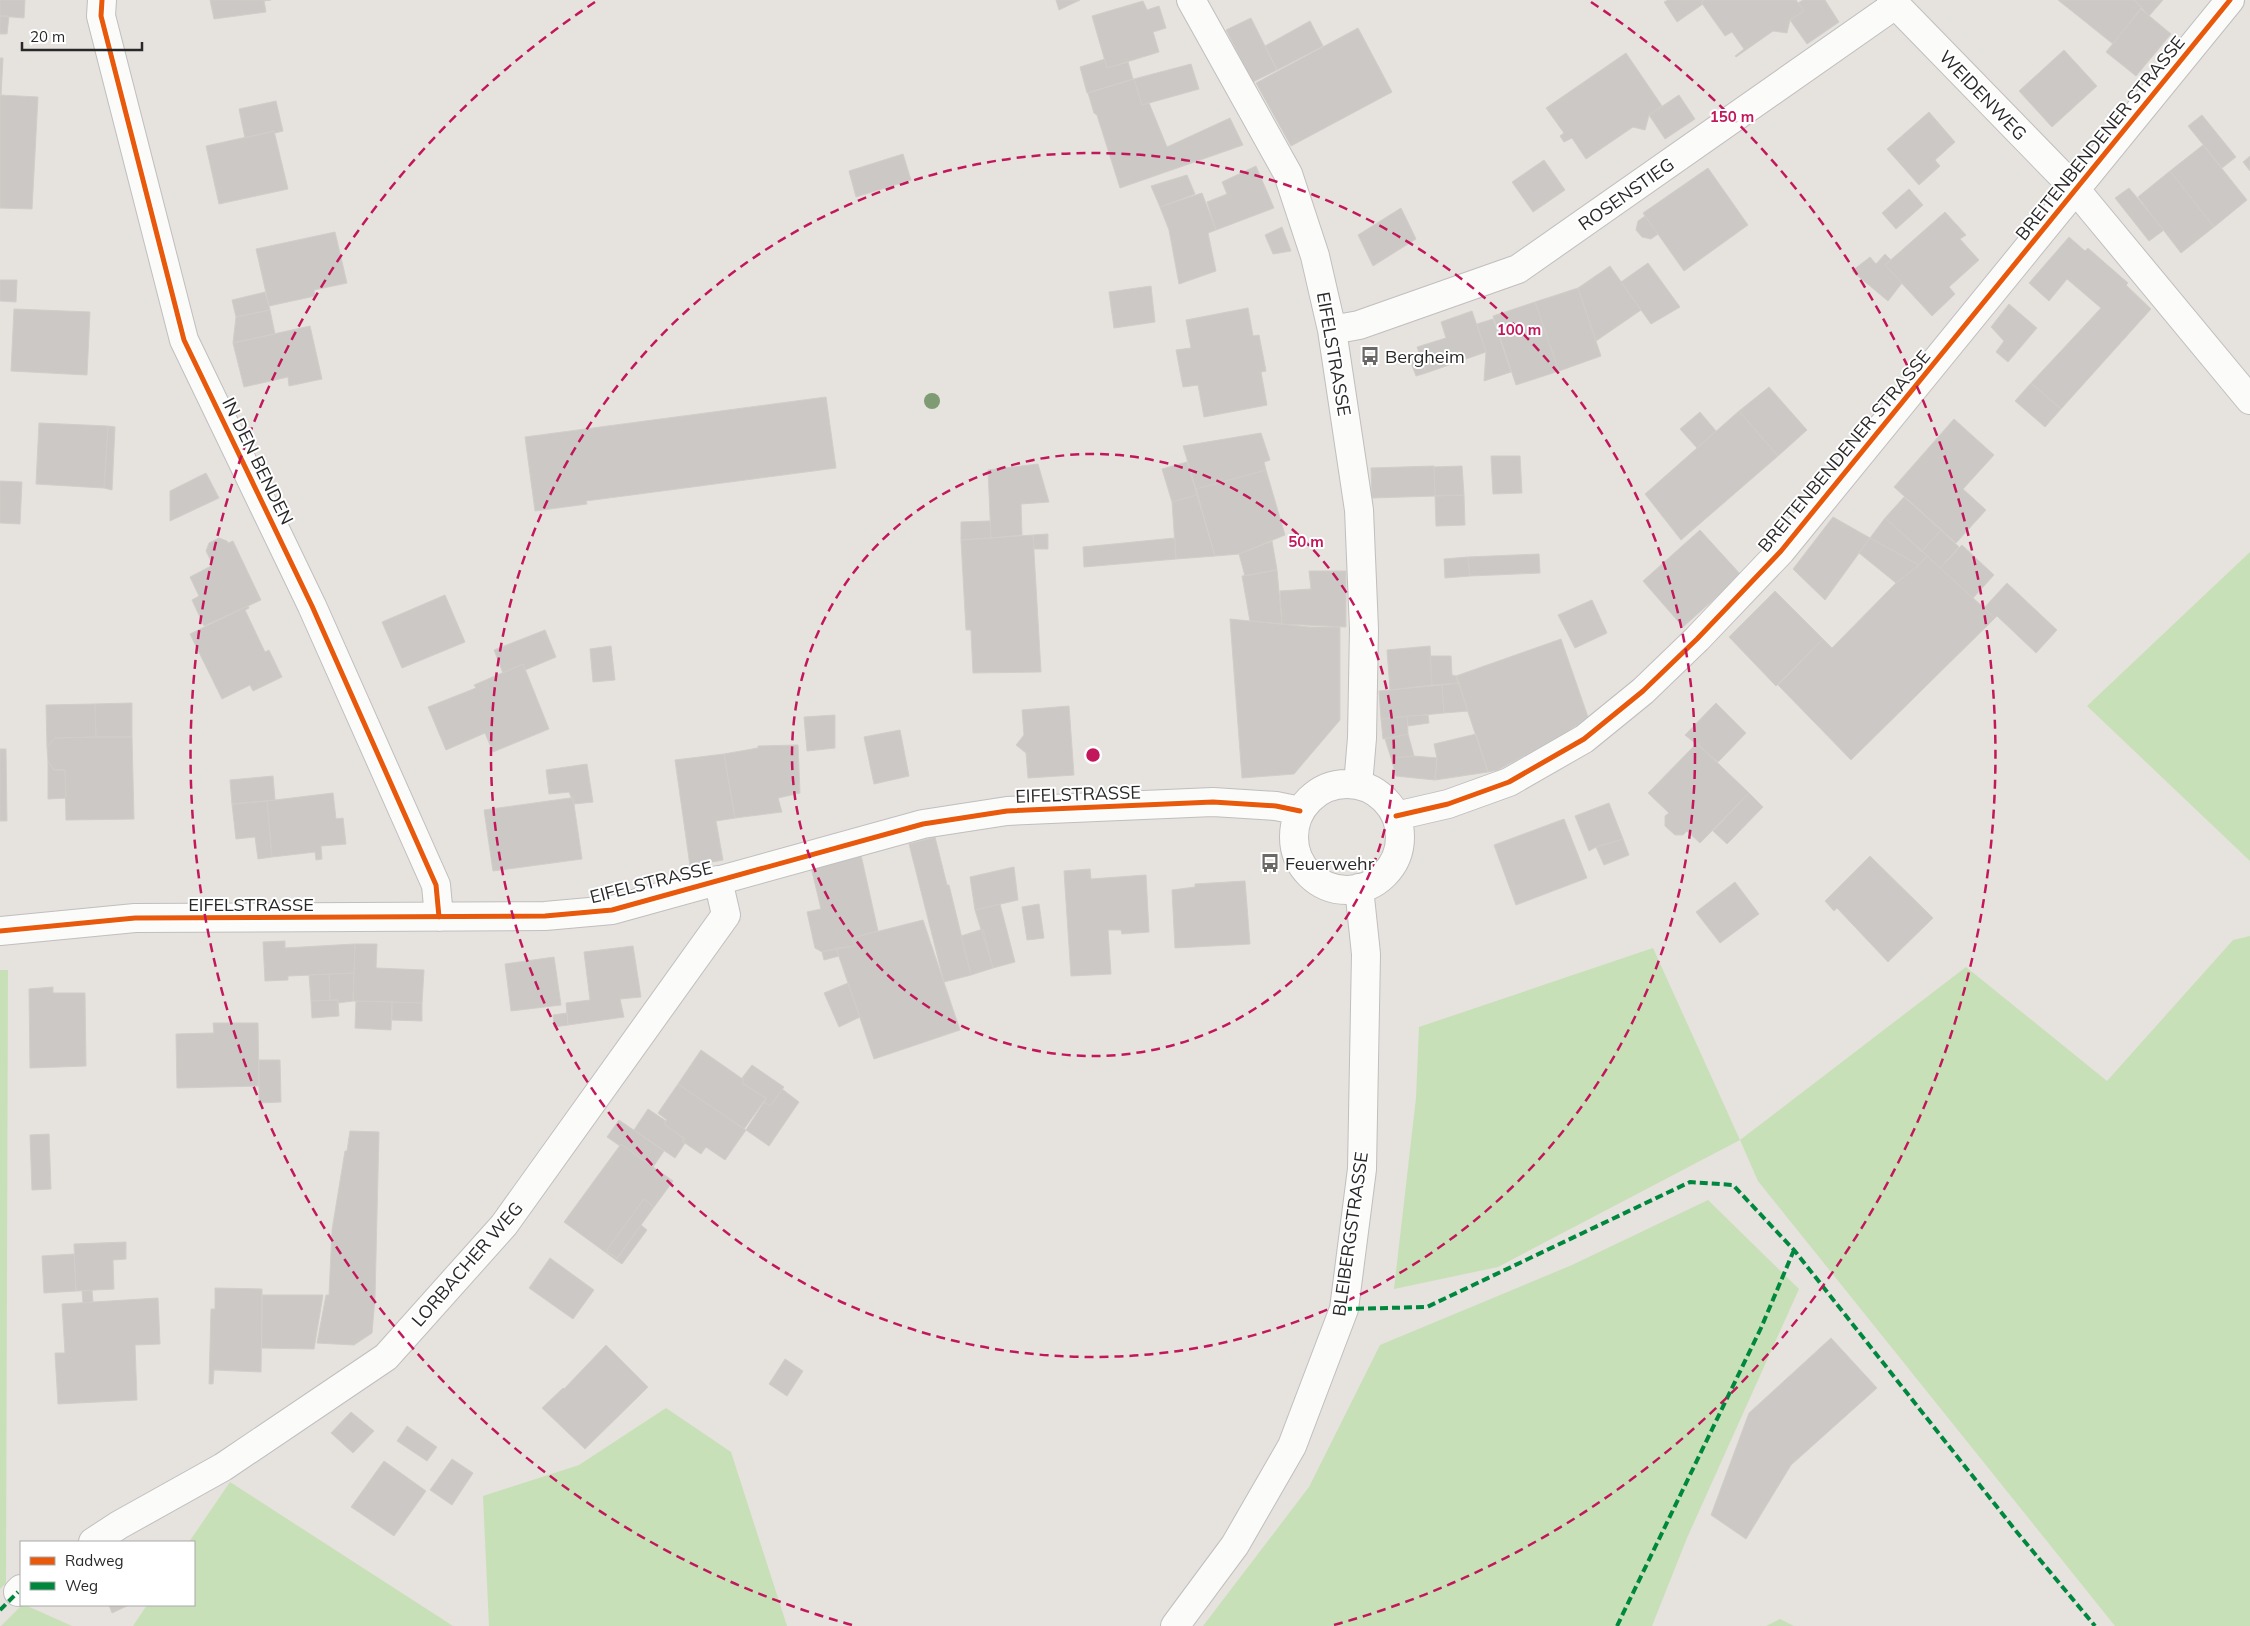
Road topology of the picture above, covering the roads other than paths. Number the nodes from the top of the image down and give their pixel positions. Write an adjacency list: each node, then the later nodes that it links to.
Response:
1 (102, 0): 13 (street, IN DEN BENDEN)
2 (1191, 0): 6 (street, EIFELSTRASSE)
3 (2230, 0): 5 (street, BREITENBENDENER STRASSE)
4 (1893, 2): 5 (street, WEIDENWEG); 6 (street, ROSENSTIEG)
5 (2076, 190): 7 (street, WEIDENWEG); 10 (street, BREITENBENDENER STRASSE)
6 (1332, 330): 8 (street, EIFELSTRASSE)
7 (2250, 400)
8 (1358, 785): 9 (street); 10 (street)
9 (1300, 811): 11 (street, EIFELSTRASSE); 12 (street)
10 (1396, 816): 12 (street)
11 (718, 880): 13 (street, EIFELSTRASSE); 15 (street, LORBACHER WEG)
12 (1359, 888): 16 (street, BLEIBERGSTRASSE)
13 (439, 917): 14 (street, EIFELSTRASSE)
14 (0, 931)
15 (95, 1541)
16 (1175, 1626)

